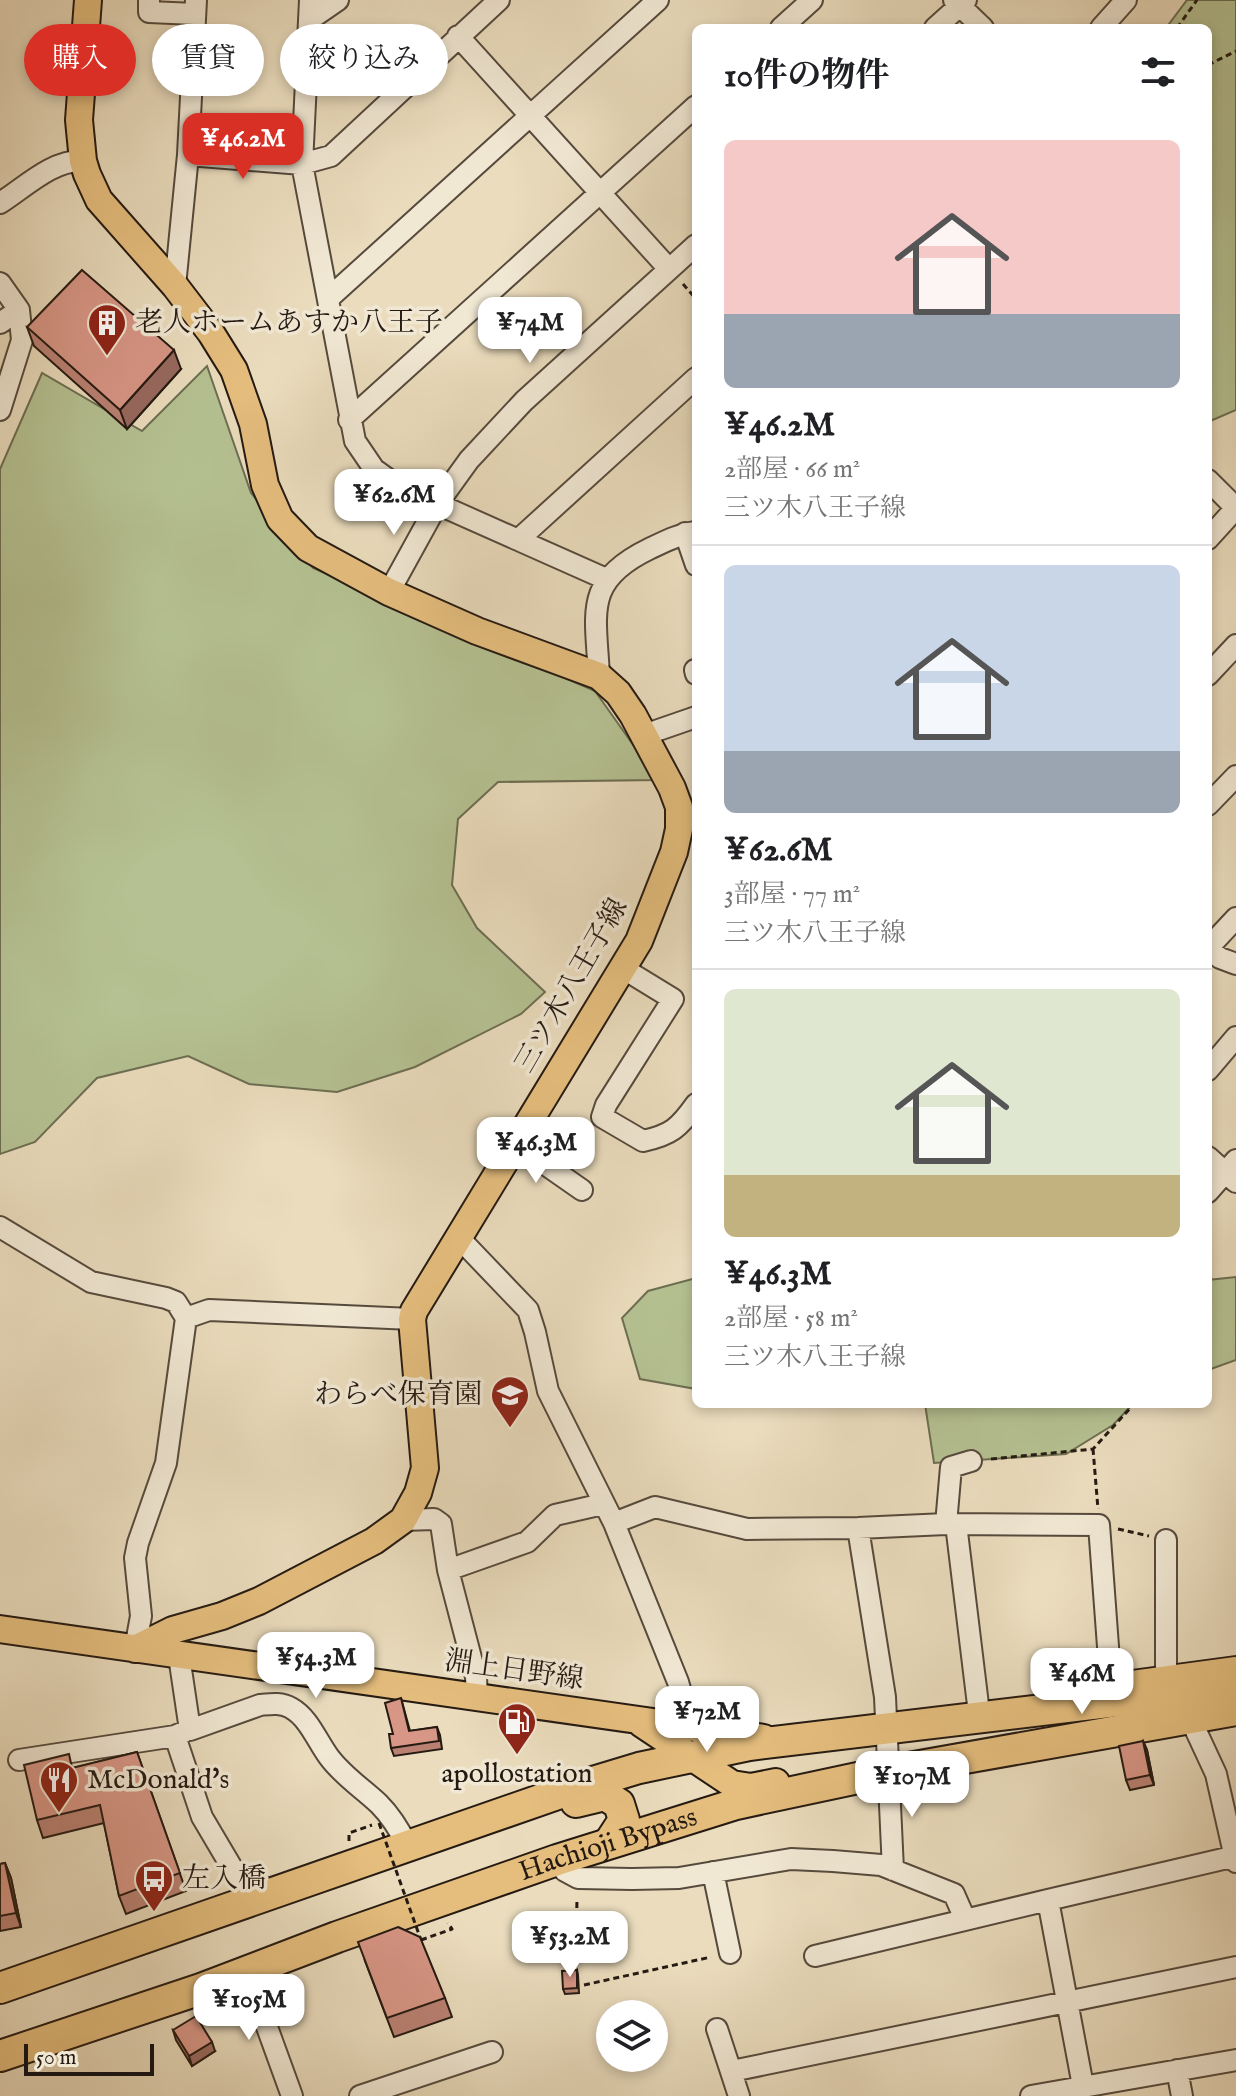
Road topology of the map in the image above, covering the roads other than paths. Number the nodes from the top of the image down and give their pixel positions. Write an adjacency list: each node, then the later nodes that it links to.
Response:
1 (88, 0): 19 (main road, 三ツ木八王子線)
2 (149, 0): 9 (street)
3 (338, 0): 10 (street)
4 (499, 0): 15 (street)
5 (658, 0): 17 (street)
6 (812, 0): 11 (street)
7 (1126, 0): 14 (street)
8 (959, 2): 12 (street); 13 (street)
9 (195, 7): 18 (street)
10 (309, 10): 20 (street)
11 (785, 24)
12 (939, 24)
13 (979, 24)
14 (1105, 24)
15 (458, 36): 17 (street); 20 (street)
16 (692, 110): 21 (street)
17 (530, 115): 21 (street); 27 (street)
18 (188, 155): 20 (street); 26 (street)
19 (83, 161): 22 (street); 26 (main road, 三ツ木八王子線)
20 (302, 164): 27 (street)
21 (600, 193): 24 (street); 32 (street)
22 (0, 203)
23 (692, 249): 24 (street)
24 (669, 269): 34 (street)
25 (0, 283): 28 (street)
26 (175, 286): 40 (main road, 三ツ木八王子線)
27 (329, 298): 32 (street)
28 (19, 310): 29 (street); 31 (street)
29 (0, 323)
30 (692, 382): 38 (street)
31 (0, 410)
32 (349, 420): 34 (street)
33 (1212, 484): 35 (street)
34 (438, 503): 38 (street); 40 (street)
35 (1236, 508): 37 (street)
36 (690, 533): 39 (street)
37 (1212, 535)
38 (518, 540): 39 (street)
39 (606, 579): 43 (street)
40 (389, 592): 43 (main road, 三ツ木八王子線)
41 (1236, 645): 42 (street)
42 (1212, 671)
43 (599, 676): 45 (main road, 三ツ木八王子線)
44 (692, 718): 45 (street)
45 (644, 735): 52 (main road, 三ツ木八王子線)
46 (1236, 776): 47 (street)
47 (1212, 801)
48 (1236, 918): 49 (street)
49 (1212, 944)
50 (1212, 951): 51 (street)
51 (1236, 964)
52 (624, 969): 55 (street); 56 (main road, 三ツ木八王子線)
53 (1236, 1037): 54 (street)
54 (1212, 1065)
55 (692, 1109)
56 (516, 1144): 60 (street); 62 (main road, 三ツ木八王子線)
57 (1212, 1160): 58 (street)
58 (1232, 1172): 59 (street)
59 (1212, 1189)
60 (582, 1190)
61 (0, 1227): 63 (street)
62 (460, 1239): 64 (main road, 三ツ木八王子線); 66 (street)
63 (186, 1318): 64 (street); 74 (street)
64 (412, 1319): 67 (main road)
65 (971, 1461): 69 (street)
66 (603, 1504): 68 (street); 72 (street)
67 (403, 1520): 72 (street); 74 (main road)
68 (614, 1523): 70 (street); 86 (street)
69 (951, 1524): 70 (street); 78 (street); 82 (street)
70 (858, 1528): 87 (street)
71 (1166, 1540): 77 (street)
72 (448, 1570): 80 (street)
73 (0, 1629): 74 (main road, 淵上日野線)
74 (135, 1649): 75 (main road, 淵上日野線)
75 (179, 1656): 80 (main road, 淵上日野線); 88 (street)
76 (1236, 1670): 77 (main road)
77 (1166, 1679): 78 (main road)
78 (1111, 1687): 82 (main road)
79 (1236, 1687): 85 (highway)
80 (477, 1698): 84 (main road, 淵上日野線)
81 (1236, 1710): 83 (highway, Hachioji Bypass)
82 (979, 1713): 85 (main road)
83 (1190, 1718): 93 (highway, Hachioji Bypass); 97 (street)
84 (639, 1722): 86 (main road, 淵上日野線); 90 (main road, 淵上日野線); 92 (main road)
85 (921, 1726): 87 (highway)
86 (691, 1727): 89 (main road, 淵上日野線)
87 (886, 1730): 89 (highway); 93 (street)
88 (182, 1733): 91 (street); 96 (street); 101 (street)
89 (780, 1741): 90 (highway)
90 (691, 1757): 92 (highway); 93 (main road, 淵上日野線)
91 (19, 1760)
92 (639, 1768): 94 (highway)
93 (886, 1772): 95 (highway, Hachioji Bypass); 99 (street)
94 (469, 1824): 95 (highway); 96 (highway)
95 (609, 1843): 98 (highway, Hachioji Bypass)
96 (407, 1845): 101 (highway)
97 (1236, 1858): 102 (street)
98 (567, 1869): 100 (street); 107 (highway, Hachioji Bypass)
99 (893, 1870): 100 (street); 103 (street)
100 (713, 1872): 104 (street)
101 (251, 1900): 108 (highway)
102 (1048, 1900): 103 (street); 109 (street)
103 (965, 1919): 105 (street)
104 (730, 1953)
105 (815, 1956)
106 (1236, 1967): 109 (street)
107 (247, 1972): 112 (highway, Hachioji Bypass); 118 (street)
108 (0, 1988)
109 (1067, 2001): 115 (street); 116 (street)
110 (717, 2029): 115 (street)
111 (492, 2052): 119 (street)
112 (0, 2056)
113 (1236, 2060): 114 (street)
114 (1177, 2070): 116 (street); 117 (street)
115 (732, 2071): 120 (street)
116 (1083, 2086): 121 (street)
117 (1182, 2095)
118 (292, 2096)
119 (360, 2096)
120 (739, 2096)
121 (1031, 2096)

